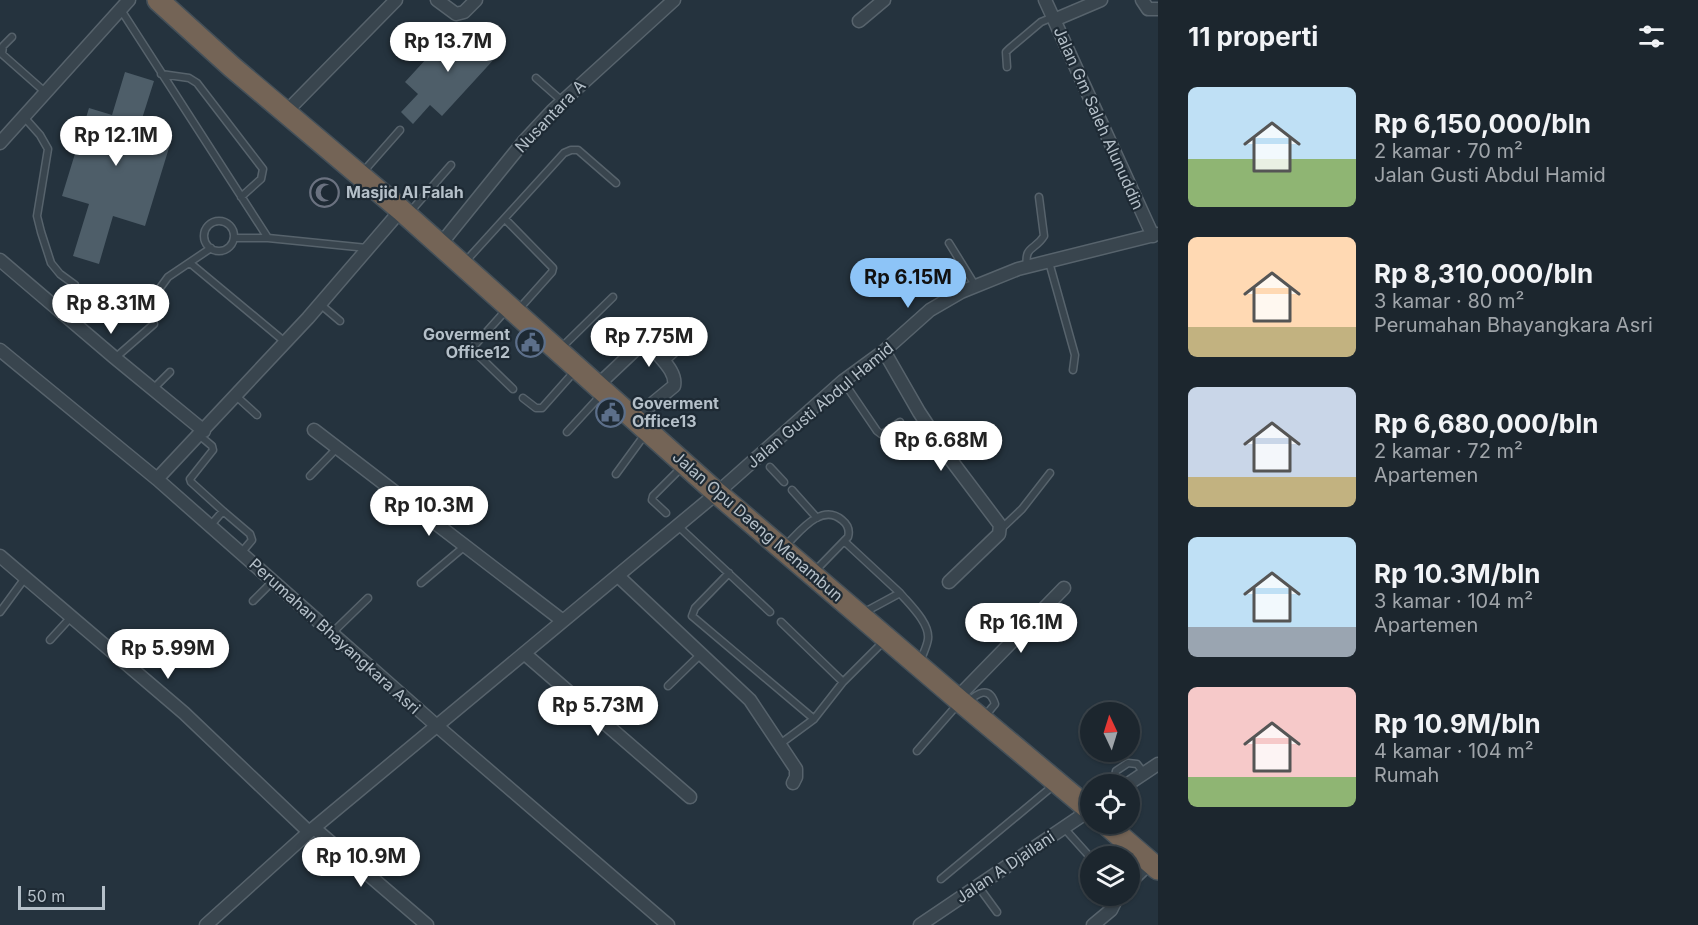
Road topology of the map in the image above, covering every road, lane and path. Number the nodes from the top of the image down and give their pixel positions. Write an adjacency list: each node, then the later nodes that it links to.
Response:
1 (129, 0): 12 (street)
2 (158, 0): 21 (highway, Jalan Opu Daeng Menambun)
3 (396, 0): 21 (street)
4 (437, 0): 5 (street)
5 (476, 0)
6 (674, 0): 20 (street, Nusantara A)
7 (884, 0): 14 (street)
8 (1045, 0): 13 (street, Jalan Gm Saleh Alunuddin)
9 (1101, 0): 13 (street)
10 (1142, 0): 11 (street)
11 (1158, 9)
12 (120, 10): 17 (lane); 19 (street)
13 (1054, 19): 16 (lane); 32 (street, Jalan Gm Saleh Alunuddin)
14 (859, 21)
15 (12, 37): 19 (lane)
16 (1007, 67)
17 (161, 74): 28 (lane); 28 (lane)
18 (536, 78): 20 (lane)
19 (46, 93): 22 (street)
20 (562, 101): 36 (street, Nusantara A)
21 (286, 112): 26 (highway, Jalan Opu Daeng Menambun)
22 (24, 117): 24 (street); 49 (lane)
23 (400, 130): 26 (lane)
24 (0, 143)
25 (451, 165): 30 (lane)
26 (361, 174): 30 (highway, Jalan Opu Daeng Menambun)
27 (616, 183): 31 (lane)
28 (241, 197): 34 (lane)
29 (1039, 197): 43 (lane)
30 (404, 212): 36 (highway, Jalan Opu Daeng Menambun); 38 (street)
31 (505, 219): 42 (lane); 48 (lane)
32 (1155, 235): 40 (street, Jalan Gusti Abdul Hamid)
33 (234, 238): 34 (lane); 37 (lane); 37 (lane)
34 (268, 238): 38 (lane)
35 (949, 243): 44 (lane)
36 (440, 244): 42 (highway, Jalan Opu Daeng Menambun)
37 (211, 248): 41 (lane)
38 (368, 248): 47 (street)
39 (0, 260): 49 (street)
40 (1049, 262): 43 (street, Jalan Gusti Abdul Hamid); 60 (lane)
41 (190, 263): 46 (lane); 53 (lane)
42 (463, 265): 48 (highway, Jalan Opu Daeng Menambun)
43 (1027, 267): 44 (street, Jalan Gusti Abdul Hamid)
44 (975, 285): 56 (street, Jalan Gusti Abdul Hamid)
45 (613, 297): 55 (lane)
46 (159, 302)
47 (320, 304): 50 (lane); 53 (street)
48 (513, 309): 55 (highway, Jalan Opu Daeng Menambun); 63 (lane)
49 (63, 314): 57 (street)
50 (340, 321)
51 (154, 324): 57 (lane)
52 (690, 339): 58 (lane)
53 (285, 342): 66 (street)
54 (0, 350): 80 (street, Perumahan Bhayangkara Asri)
55 (559, 350): 59 (highway, Jalan Opu Daeng Menambun)
56 (884, 351): 62 (street, Jalan Gusti Abdul Hamid); 89 (street)
57 (115, 358): 65 (street)
58 (665, 363): 64 (street); 70 (street)
59 (578, 367): 64 (highway, Jalan Opu Daeng Menambun); 67 (lane)
60 (1073, 370)
61 (170, 372): 65 (lane)
62 (843, 381): 69 (lane); 83 (street, Jalan Gusti Abdul Hamid)
63 (513, 388)
64 (601, 388): 70 (highway, Jalan Opu Daeng Menambun); 72 (lane)
65 (153, 389): 73 (street)
66 (236, 396): 68 (lane); 73 (street)
67 (523, 398)
68 (257, 415)
69 (900, 422)
70 (642, 424): 75 (highway, Jalan Opu Daeng Menambun); 78 (lane)
71 (314, 430): 74 (street)
72 (567, 432)
73 (201, 433): 80 (street); 84 (lane)
74 (337, 448): 79 (lane); 91 (street)
75 (685, 464): 83 (highway, Jalan Opu Daeng Menambun); 85 (lane)
76 (770, 467): 81 (lane)
77 (1050, 473): 89 (lane)
78 (616, 474)
79 (310, 476)
80 (157, 479): 87 (street, Perumahan Bhayangkara Asri)
81 (784, 482)
82 (792, 490): 86 (lane)
83 (717, 493): 88 (street, Jalan Gusti Abdul Hamid); 92 (highway, Jalan Opu Daeng Menambun)
84 (223, 511): 87 (lane); 93 (lane)
85 (666, 513)
86 (817, 518): 90 (lane); 92 (lane)
87 (210, 526): 93 (street, Perumahan Bhayangkara Asri)
88 (678, 526): 95 (lane); 97 (street, Jalan Gusti Abdul Hamid)
89 (1000, 529): 100 (street)
90 (844, 542): 96 (lane); 103 (lane)
91 (465, 546): 101 (lane); 110 (street)
92 (783, 548): 96 (highway, Jalan Opu Daeng Menambun)
93 (241, 553): 99 (street, Perumahan Bhayangkara Asri)
94 (0, 556): 98 (street)
95 (729, 573): 107 (lane); 121 (lane)
96 (813, 574): 108 (highway, Jalan Opu Daeng Menambun)
97 (618, 576): 110 (street, Jalan Gusti Abdul Hamid); 116 (street)
98 (26, 578): 106 (lane); 109 (street)
99 (273, 580): 105 (lane); 112 (street, Perumahan Bhayangkara Asri)
100 (949, 582)
101 (421, 583)
102 (1064, 588): 120 (street)
103 (900, 593): 108 (lane); 117 (lane)
104 (368, 598): 112 (lane)
105 (253, 601)
106 (0, 612)
107 (770, 612)
108 (860, 615): 113 (highway, Jalan Opu Daeng Menambun)
109 (71, 617): 114 (lane); 135 (street)
110 (563, 621): 115 (street, Jalan Gusti Abdul Hamid)
111 (781, 622): 118 (lane)
112 (332, 633): 122 (street, Perumahan Bhayangkara Asri)
113 (887, 638): 117 (highway, Jalan Opu Daeng Menambun); 118 (lane)
114 (50, 640)
115 (525, 654): 122 (street, Jalan Gusti Abdul Hamid); 131 (street)
116 (701, 654): 119 (lane); 123 (street)
117 (919, 666): 120 (highway, Jalan Opu Daeng Menambun)
118 (843, 682): 121 (lane)
119 (668, 686)
120 (960, 702): 124 (lane); 129 (highway, Jalan Opu Daeng Menambun)
121 (814, 719): 123 (lane)
122 (437, 726): 135 (street, Jalan Gusti Abdul Hamid); 146 (street, Perumahan Bhayangkara Asri)
123 (780, 744): 130 (street)
124 (917, 750)
125 (1158, 764): 127 (street)
126 (1115, 774): 127 (lane)
127 (1144, 774): 128 (street)
128 (1140, 776)
129 (1057, 782): 132 (highway, Jalan Opu Daeng Menambun); 140 (lane)
130 (793, 783)
131 (690, 797)
132 (1080, 802)
133 (1080, 817): 134 (street, Jalan A Djailani)
134 (1064, 827): 137 (lane); 141 (street, Jalan A Djailani)
135 (312, 830): 144 (street, Jalan Gusti Abdul Hamid); 145 (street)
136 (1117, 834): 138 (highway)
137 (1080, 846)
138 (1154, 866): 139 (street)
139 (1140, 875)
140 (942, 879)
141 (977, 885): 143 (lane); 147 (street, Jalan A Djailani)
142 (1113, 906): 148 (street)
143 (997, 912)
144 (205, 925)
145 (427, 925)
146 (668, 925)
147 (921, 925)
148 (1093, 925)

